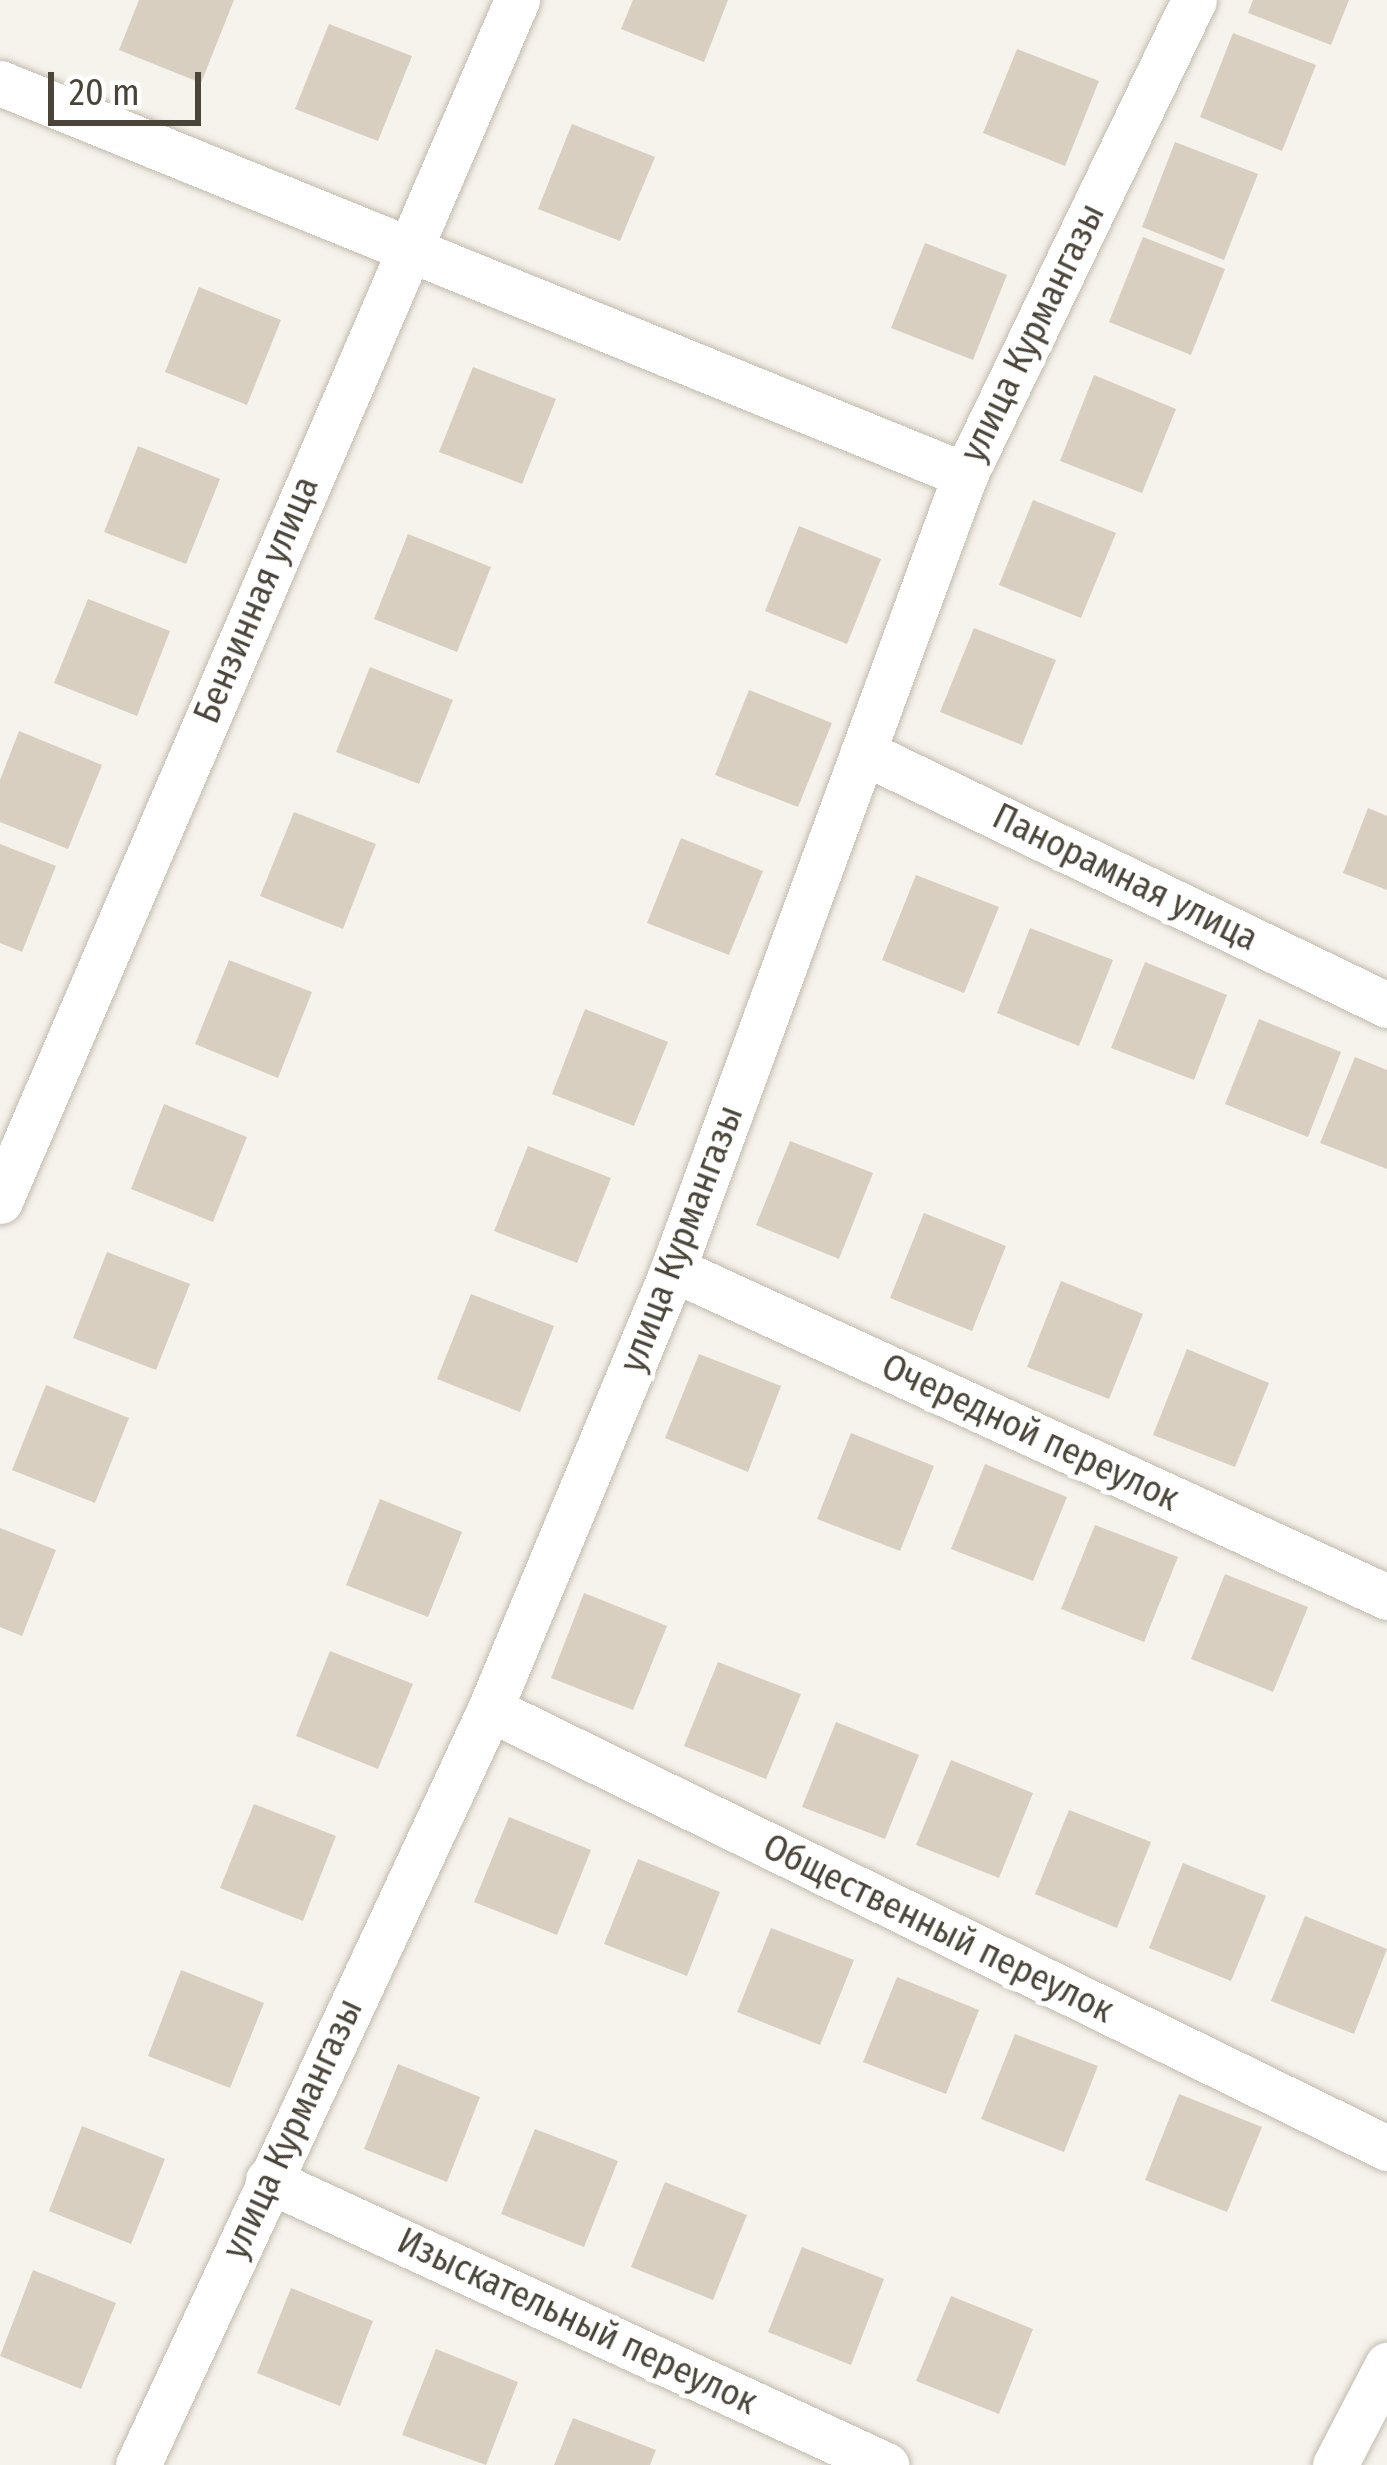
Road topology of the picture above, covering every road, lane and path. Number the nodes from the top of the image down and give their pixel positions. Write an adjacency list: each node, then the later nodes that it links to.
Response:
1 (518, 0): 4 (street, Бензинная улица)
2 (1194, 0): 5 (street, улица Курмангазы)
3 (0, 83): 4 (street)
4 (409, 245): 5 (street); 8 (street, Бензинная улица)
5 (965, 475): 6 (street, улица Курмангазы)
6 (863, 752): 7 (street, Панорамная улица); 9 (street, улица Курмангазы)
7 (1387, 1005)
8 (0, 1202)
9 (674, 1269): 10 (street, Очередной переулок); 11 (street, улица Курмангазы)
10 (1387, 1597)
11 (490, 1709): 12 (street, Общественный переулок); 13 (street, улица Курмангазы)
12 (1387, 2148)
13 (268, 2180): 15 (street, улица Курмангазы); 16 (street, Изыскательный переулок)
14 (1387, 2365): 17 (street)
15 (138, 2465)
16 (886, 2465)
17 (1335, 2465)

